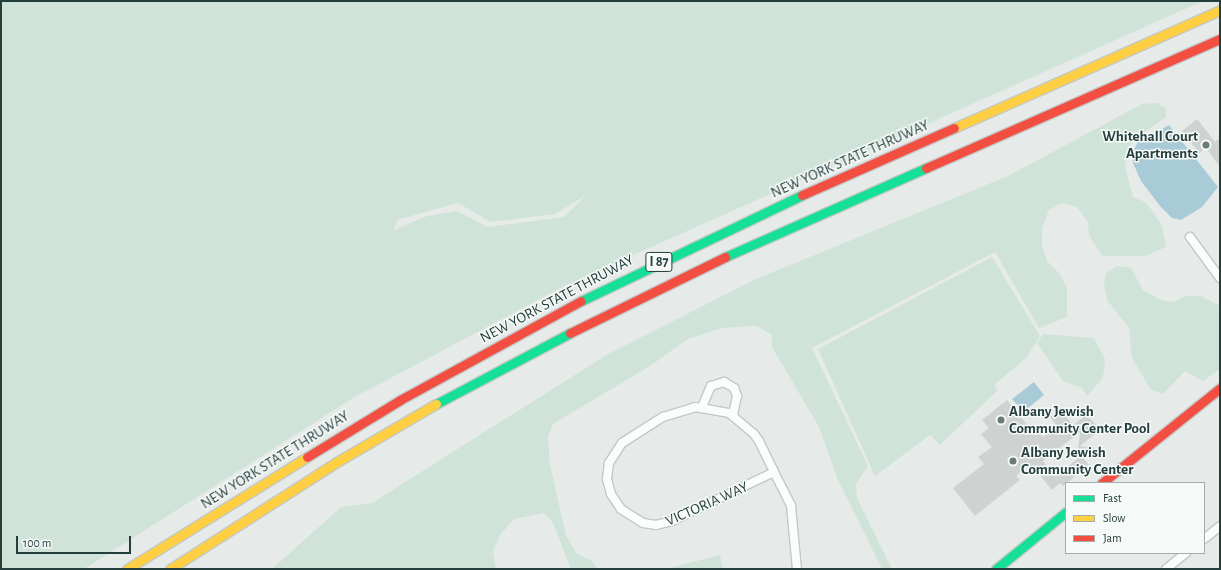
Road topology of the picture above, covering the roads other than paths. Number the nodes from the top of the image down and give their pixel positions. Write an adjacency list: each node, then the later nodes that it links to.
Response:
1 (1220, 10): 14 (main road, NEW YORK STATE THRUWAY / I 87)
2 (1220, 38): 15 (main road, I 87)
3 (1190, 237): 4 (street)
4 (1220, 278)
5 (1220, 388): 9 (main road)
6 (702, 407): 7 (street, VICTORIA WAY); 7 (street); 8 (street, VICTORIA WAY)
7 (733, 415): 8 (street, VICTORIA WAY)
8 (774, 472): 16 (street, VICTORIA WAY)
9 (1103, 482)
10 (1065, 513): 17 (main road)
11 (1220, 526): 12 (street)
12 (1205, 538)
13 (1185, 554): 18 (street)
14 (128, 569)
15 (170, 569)
16 (797, 569)
17 (996, 569)
18 (1166, 569)

